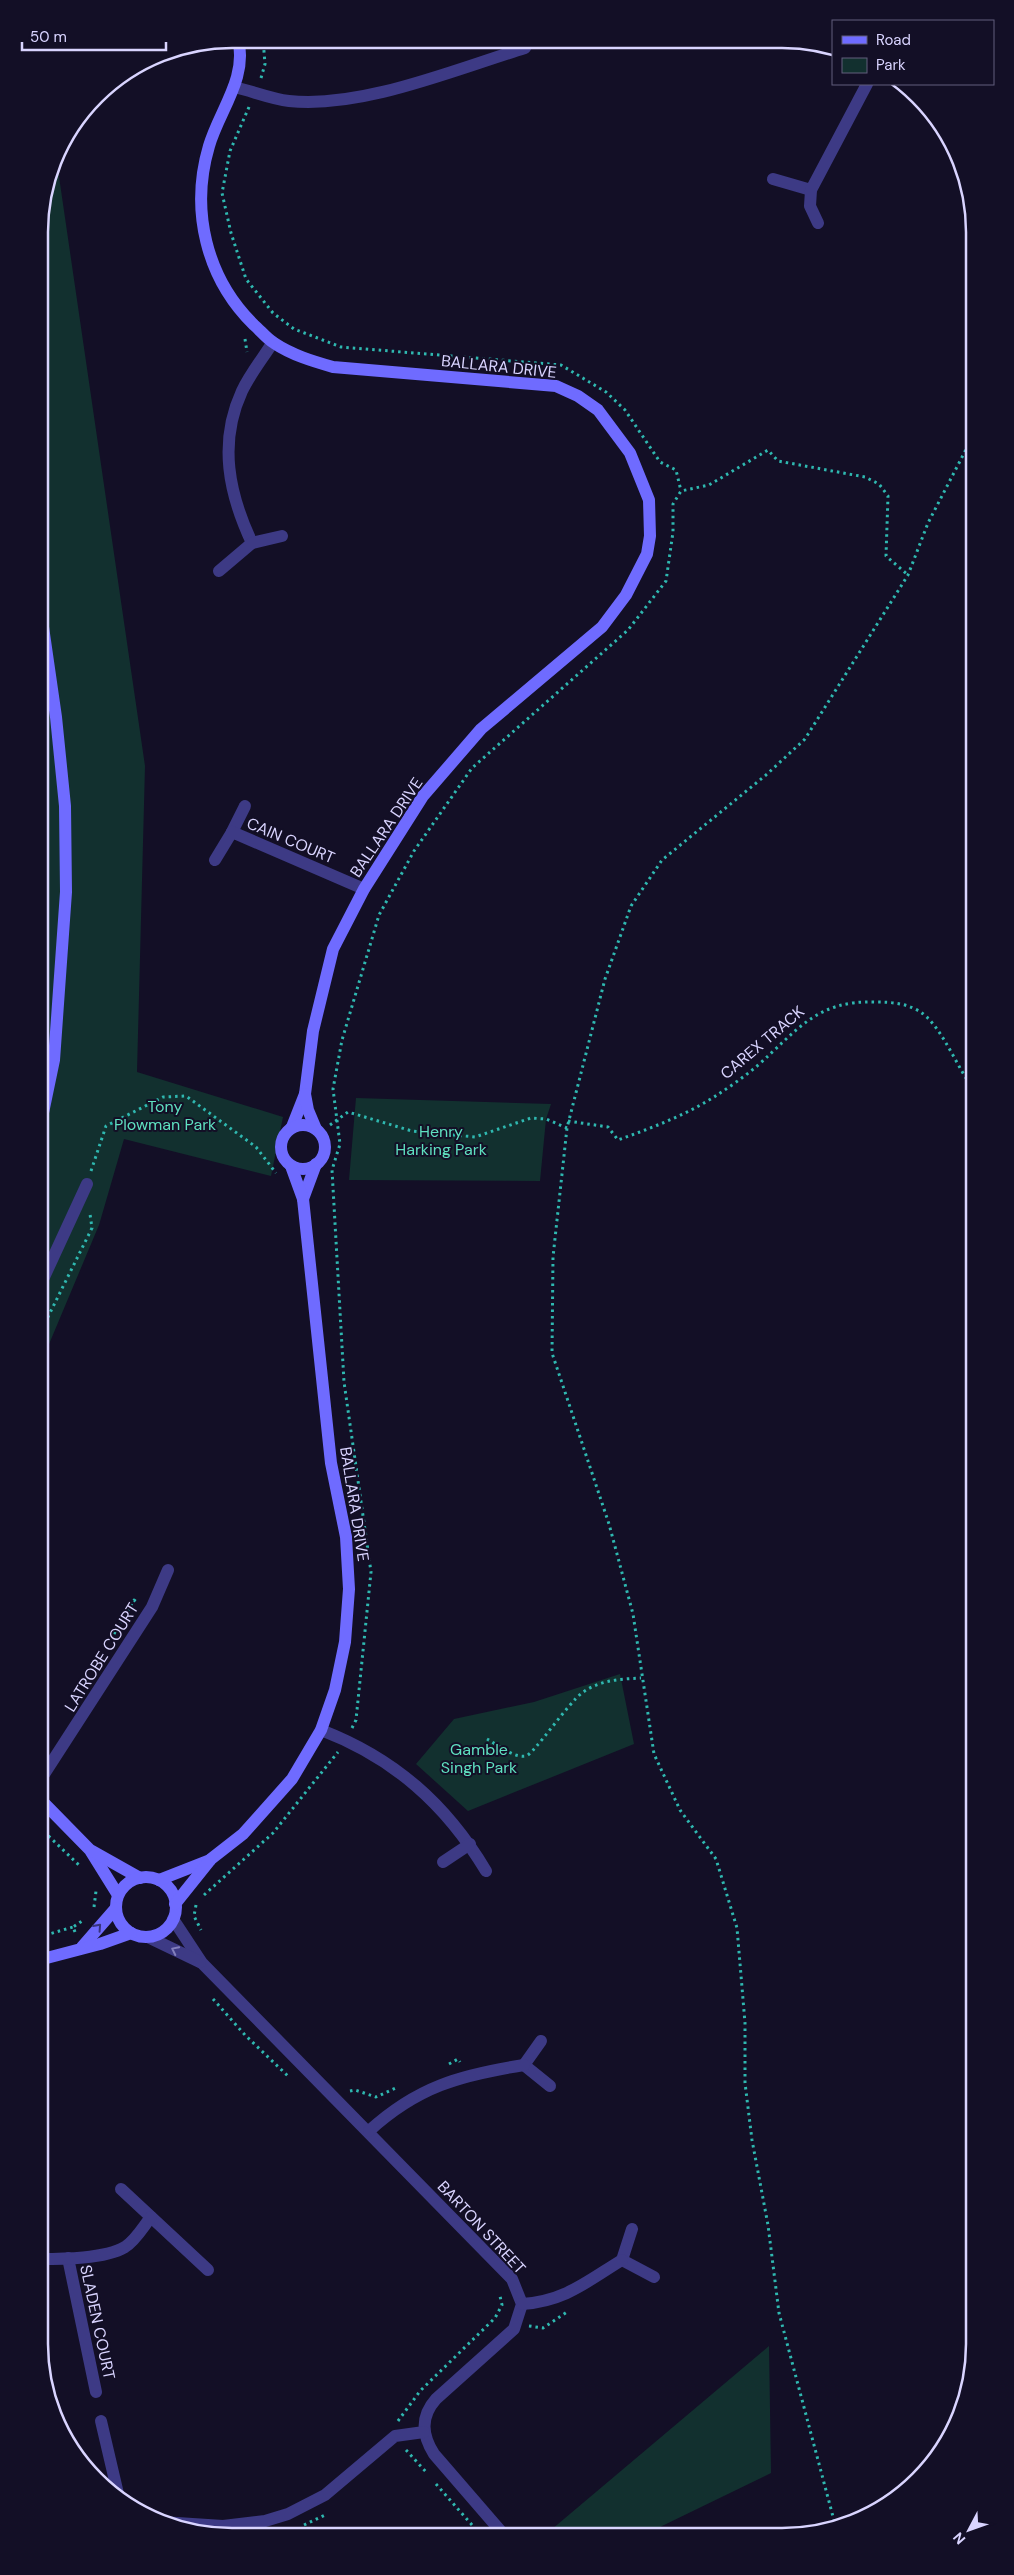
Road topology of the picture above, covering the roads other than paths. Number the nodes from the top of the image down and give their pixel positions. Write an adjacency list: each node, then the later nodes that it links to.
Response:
1 (239, 48): 4 (street, BALLARA DRIVE)
2 (525, 48): 4 (street)
3 (865, 85): 6 (street)
4 (234, 87): 8 (street, BALLARA DRIVE)
5 (772, 179): 6 (street)
6 (811, 190): 7 (street)
7 (818, 223)
8 (273, 342): 10 (street); 16 (street, BALLARA DRIVE)
9 (282, 536): 10 (street)
10 (252, 543): 11 (street)
11 (219, 571)
12 (48, 661): 17 (street)
13 (245, 806): 14 (street, CAIN COURT)
14 (232, 832): 15 (street, CAIN COURT); 16 (street, CAIN COURT)
15 (215, 860)
16 (364, 890): 18 (street, BALLARA DRIVE)
17 (48, 1089)
18 (305, 1094): 19 (street, BALLARA DRIVE); 20 (street, BALLARA DRIVE)
19 (292, 1127): 20 (street); 22 (street, BALLARA DRIVE)
20 (318, 1132): 21 (street, BALLARA DRIVE)
21 (316, 1164): 22 (street); 24 (street, BALLARA DRIVE)
22 (290, 1166): 24 (street, BALLARA DRIVE)
23 (86, 1185): 25 (street)
24 (303, 1199): 27 (street, BALLARA DRIVE)
25 (48, 1268)
26 (168, 1570): 28 (street, LATROBE COURT)
27 (321, 1730): 30 (street); 32 (street, BALLARA DRIVE)
28 (48, 1768)
29 (48, 1807): 31 (street)
30 (470, 1844): 33 (street); 34 (street)
31 (90, 1850): 35 (street); 37 (street)
32 (211, 1859): 36 (street, BALLARA DRIVE); 38 (street, BALLARA DRIVE)
33 (443, 1862)
34 (486, 1871)
35 (140, 1878): 36 (street); 37 (street)
36 (159, 1880): 38 (street)
37 (117, 1902): 40 (street); 42 (street, one-way to 37)
38 (175, 1904): 39 (street)
39 (173, 1920): 41 (street); 44 (street, BARTON STREET)
40 (131, 1933): 41 (street); 42 (street)
41 (148, 1937): 44 (street, BARTON STREET, one-way to 41)
42 (82, 1948): 43 (street)
43 (48, 1957)
44 (202, 1963): 48 (street, BARTON STREET)
45 (541, 2041): 46 (street)
46 (524, 2065): 47 (street); 48 (street)
47 (550, 2086)
48 (368, 2131): 57 (street, BARTON STREET)
49 (121, 2189): 50 (street)
50 (151, 2217): 52 (street, SLADEN COURT); 55 (street)
51 (632, 2229): 54 (street)
52 (68, 2258): 53 (street, SLADEN COURT); 58 (street, SLADEN COURT)
53 (48, 2259)
54 (622, 2260): 56 (street); 57 (street)
55 (208, 2270)
56 (654, 2277)
57 (522, 2304): 60 (street)
58 (96, 2392)
59 (101, 2421): 61 (street)
60 (424, 2432): 62 (street); 63 (street)
61 (117, 2488)
62 (197, 2524)
63 (499, 2528)

